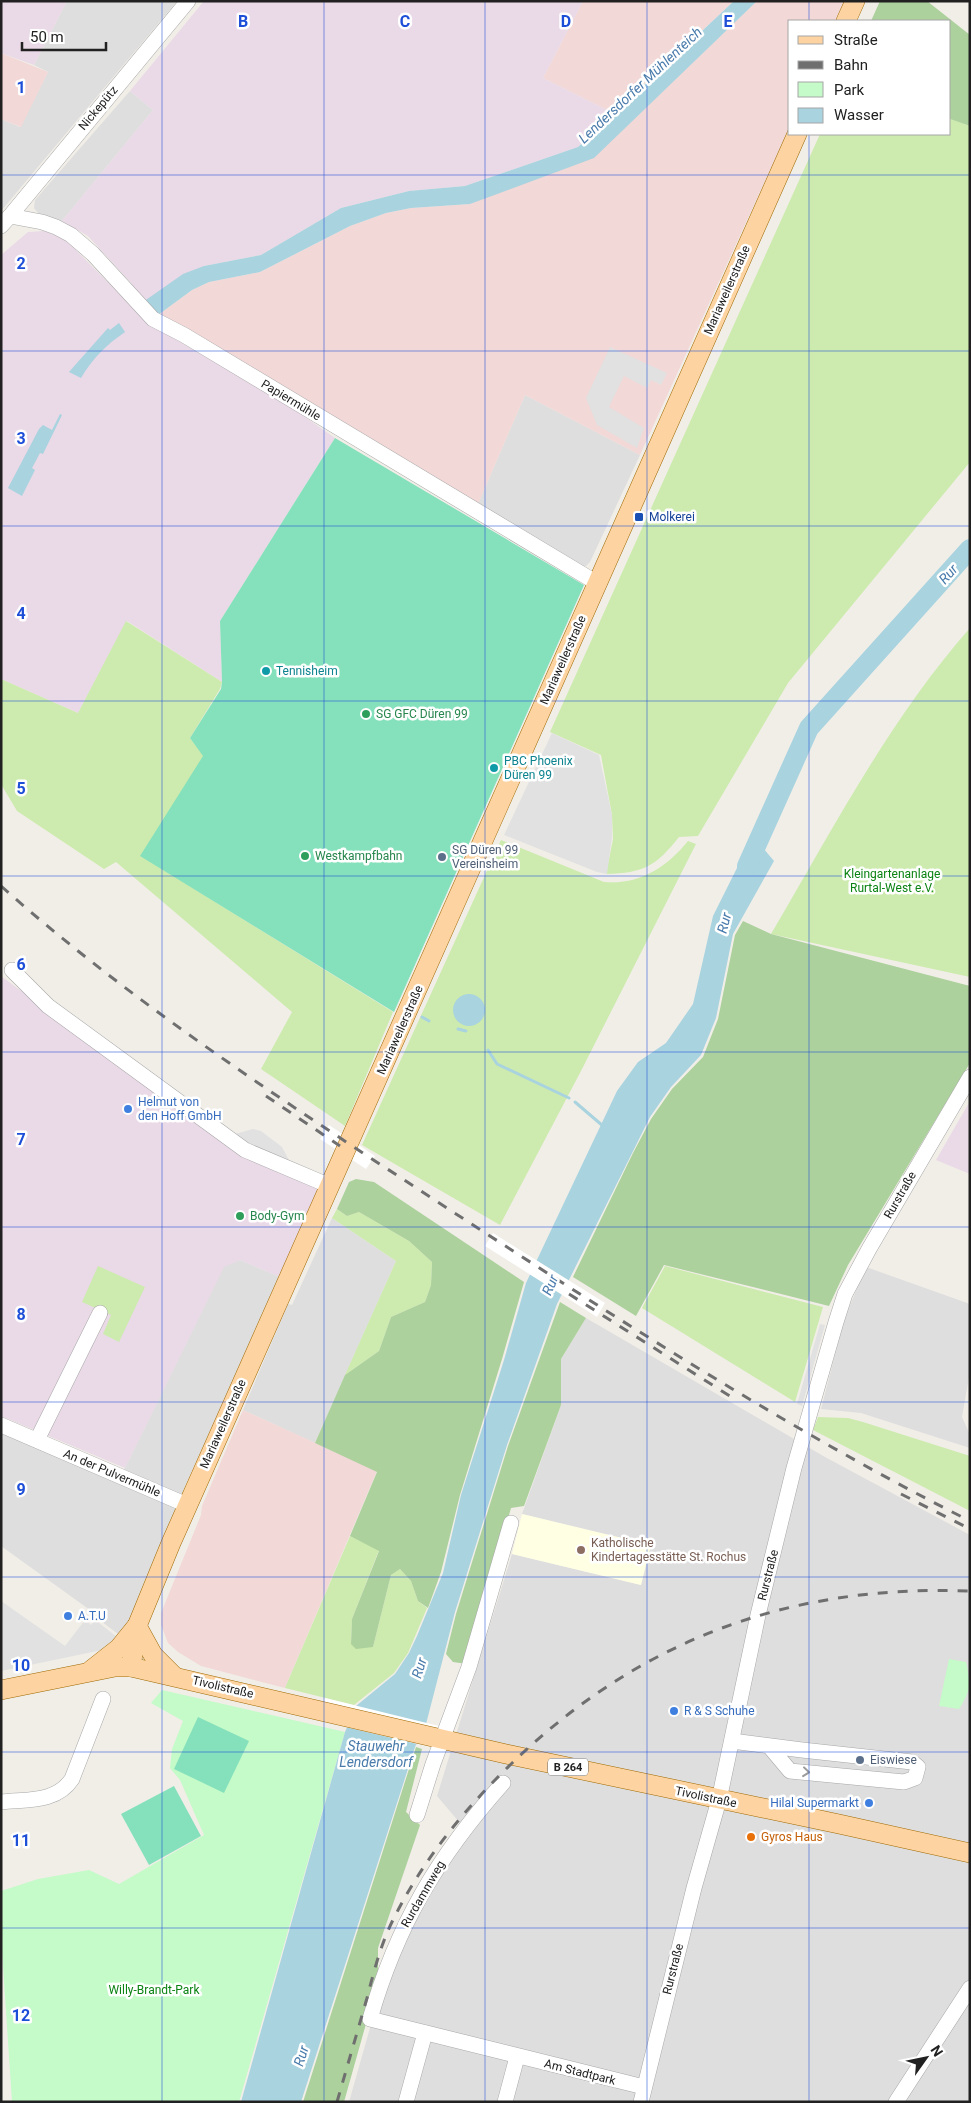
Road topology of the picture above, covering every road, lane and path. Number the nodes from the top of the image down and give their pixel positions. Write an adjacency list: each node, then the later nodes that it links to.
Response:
1 (188, 1): 5 (street, Nickepütz)
2 (855, 1): 3 (main road)
3 (846, 20)
4 (797, 135): 6 (main road, Mariaweilerstraße)
5 (6, 221): 6 (street, Papiermühle)
6 (597, 583): 9 (main road, Mariaweilerstraße)
7 (12, 970): 9 (street)
8 (970, 1077): 22 (street, Rurstraße)
9 (330, 1186): 13 (main road, Mariaweilerstraße)
10 (100, 1313): 12 (street)
11 (1, 1425): 12 (street, An der Pulvermühle)
12 (37, 1440): 13 (street, An der Pulvermühle)
13 (187, 1505): 15 (main road, Mariaweilerstraße)
14 (511, 1523): 21 (street)
15 (137, 1626): 16 (main road, Mariaweilerstraße); 17 (main road); 18 (main road)
16 (131, 1666): 17 (main road, Tivolistraße / B 264); 18 (main road, Tivolistraße / B 264)
17 (88, 1672): 19 (main road, Tivolistraße / B 264)
18 (173, 1675): 21 (main road, Tivolistraße / B 264)
19 (1, 1690)
20 (103, 1699): 26 (street)
21 (440, 1738): 25 (main road, Tivolistraße / B 264); 27 (street)
22 (732, 1741): 23 (street); 25 (street, Rurstraße)
23 (768, 1746): 23 (street, one-way to 23)
24 (503, 1783): 30 (street, Rurdammweg)
25 (719, 1800): 28 (main road, Tivolistraße / B 264); 33 (street, Rurstraße)
26 (1, 1802)
27 (417, 1815)
28 (970, 1853)
29 (970, 1988): 36 (street)
30 (370, 2019): 31 (street, Am Stadtpark)
31 (425, 2034): 32 (street, Am Stadtpark); 34 (street)
32 (517, 2057): 33 (street, Am Stadtpark); 35 (street)
33 (642, 2098)
34 (406, 2102)
35 (505, 2102)
36 (896, 2102)

